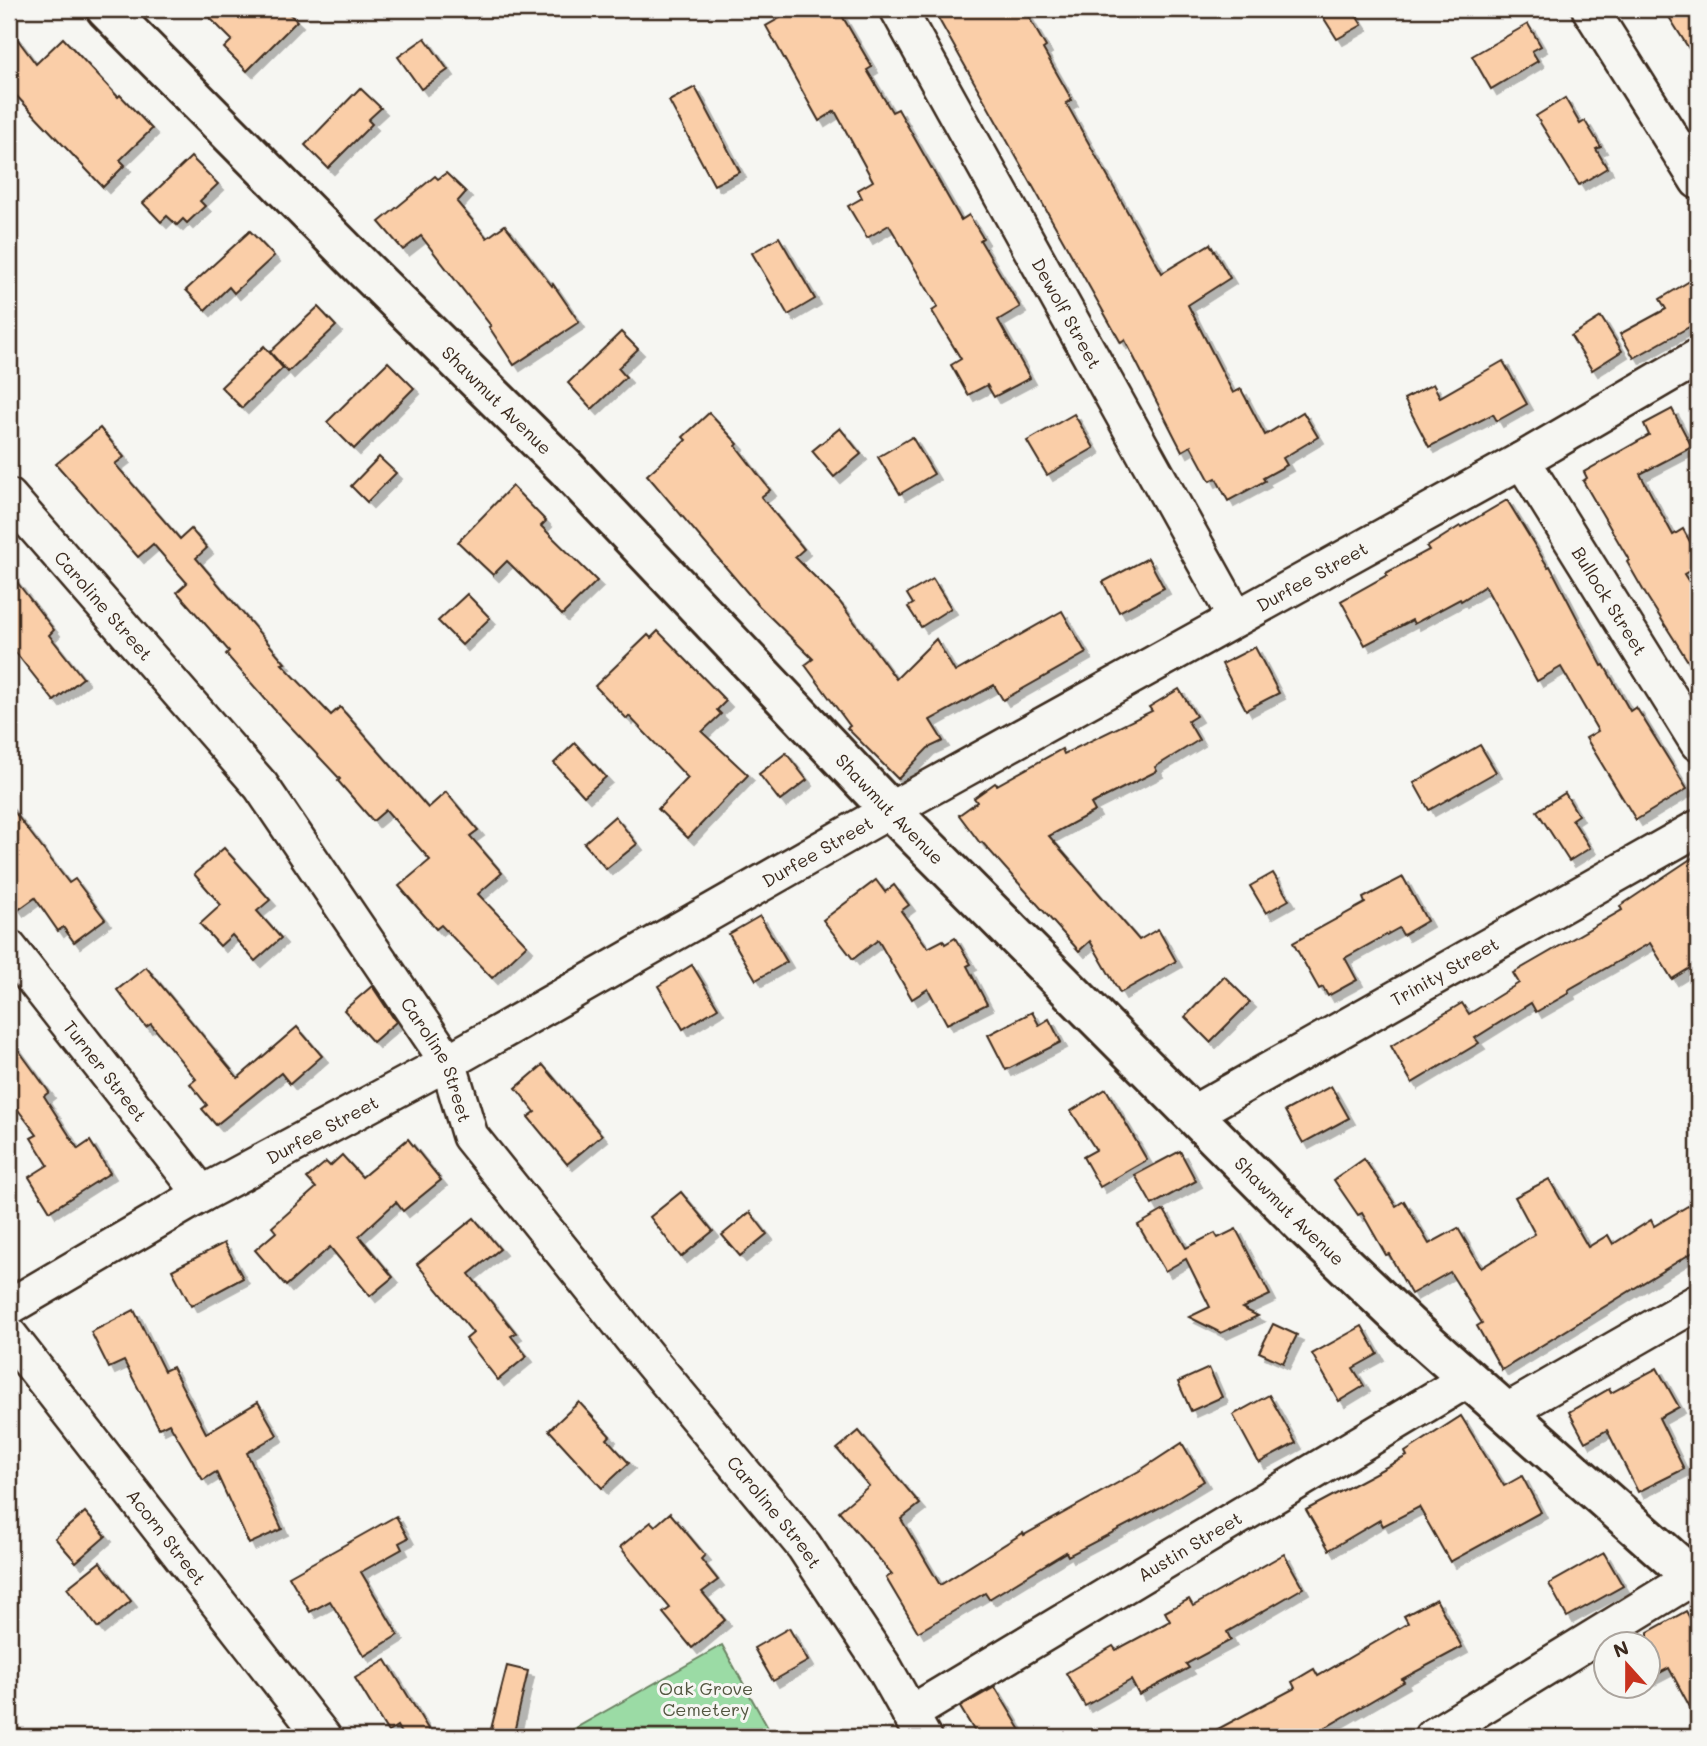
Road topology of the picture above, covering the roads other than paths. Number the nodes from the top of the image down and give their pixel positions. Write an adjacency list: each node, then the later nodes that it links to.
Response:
1 (106, 9): 10 (main road, Shawmut Avenue)
2 (898, 9): 8 (street, Dewolf Street)
3 (1590, 9): 4 (street)
4 (1698, 181)
5 (1698, 357): 6 (street, Durfee Street)
6 (1522, 460): 8 (street, Durfee Street); 9 (street, Bullock Street)
7 (9, 497): 13 (street, Caroline Street)
8 (1236, 618): 10 (street, Durfee Street)
9 (1698, 743)
10 (890, 810): 13 (street, Durfee Street); 14 (main road, Shawmut Avenue)
11 (1698, 828): 14 (street, Trinity Street)
12 (9, 948): 15 (street, Turner Street)
13 (448, 1062): 15 (street, Durfee Street); 22 (street, Caroline Street)
14 (1192, 1114): 19 (main road, Shawmut Avenue)
15 (202, 1194): 17 (street, Durfee Street)
16 (1698, 1302): 20 (street)
17 (9, 1307)
18 (9, 1335): 23 (street, Acorn Street)
19 (1468, 1379): 20 (main road, Shawmut Avenue); 22 (street, Austin Street)
20 (1506, 1412): 21 (main road, Shawmut Avenue)
21 (1696, 1580): 24 (street)
22 (916, 1725)
23 (323, 1737)
24 (1432, 1737)

